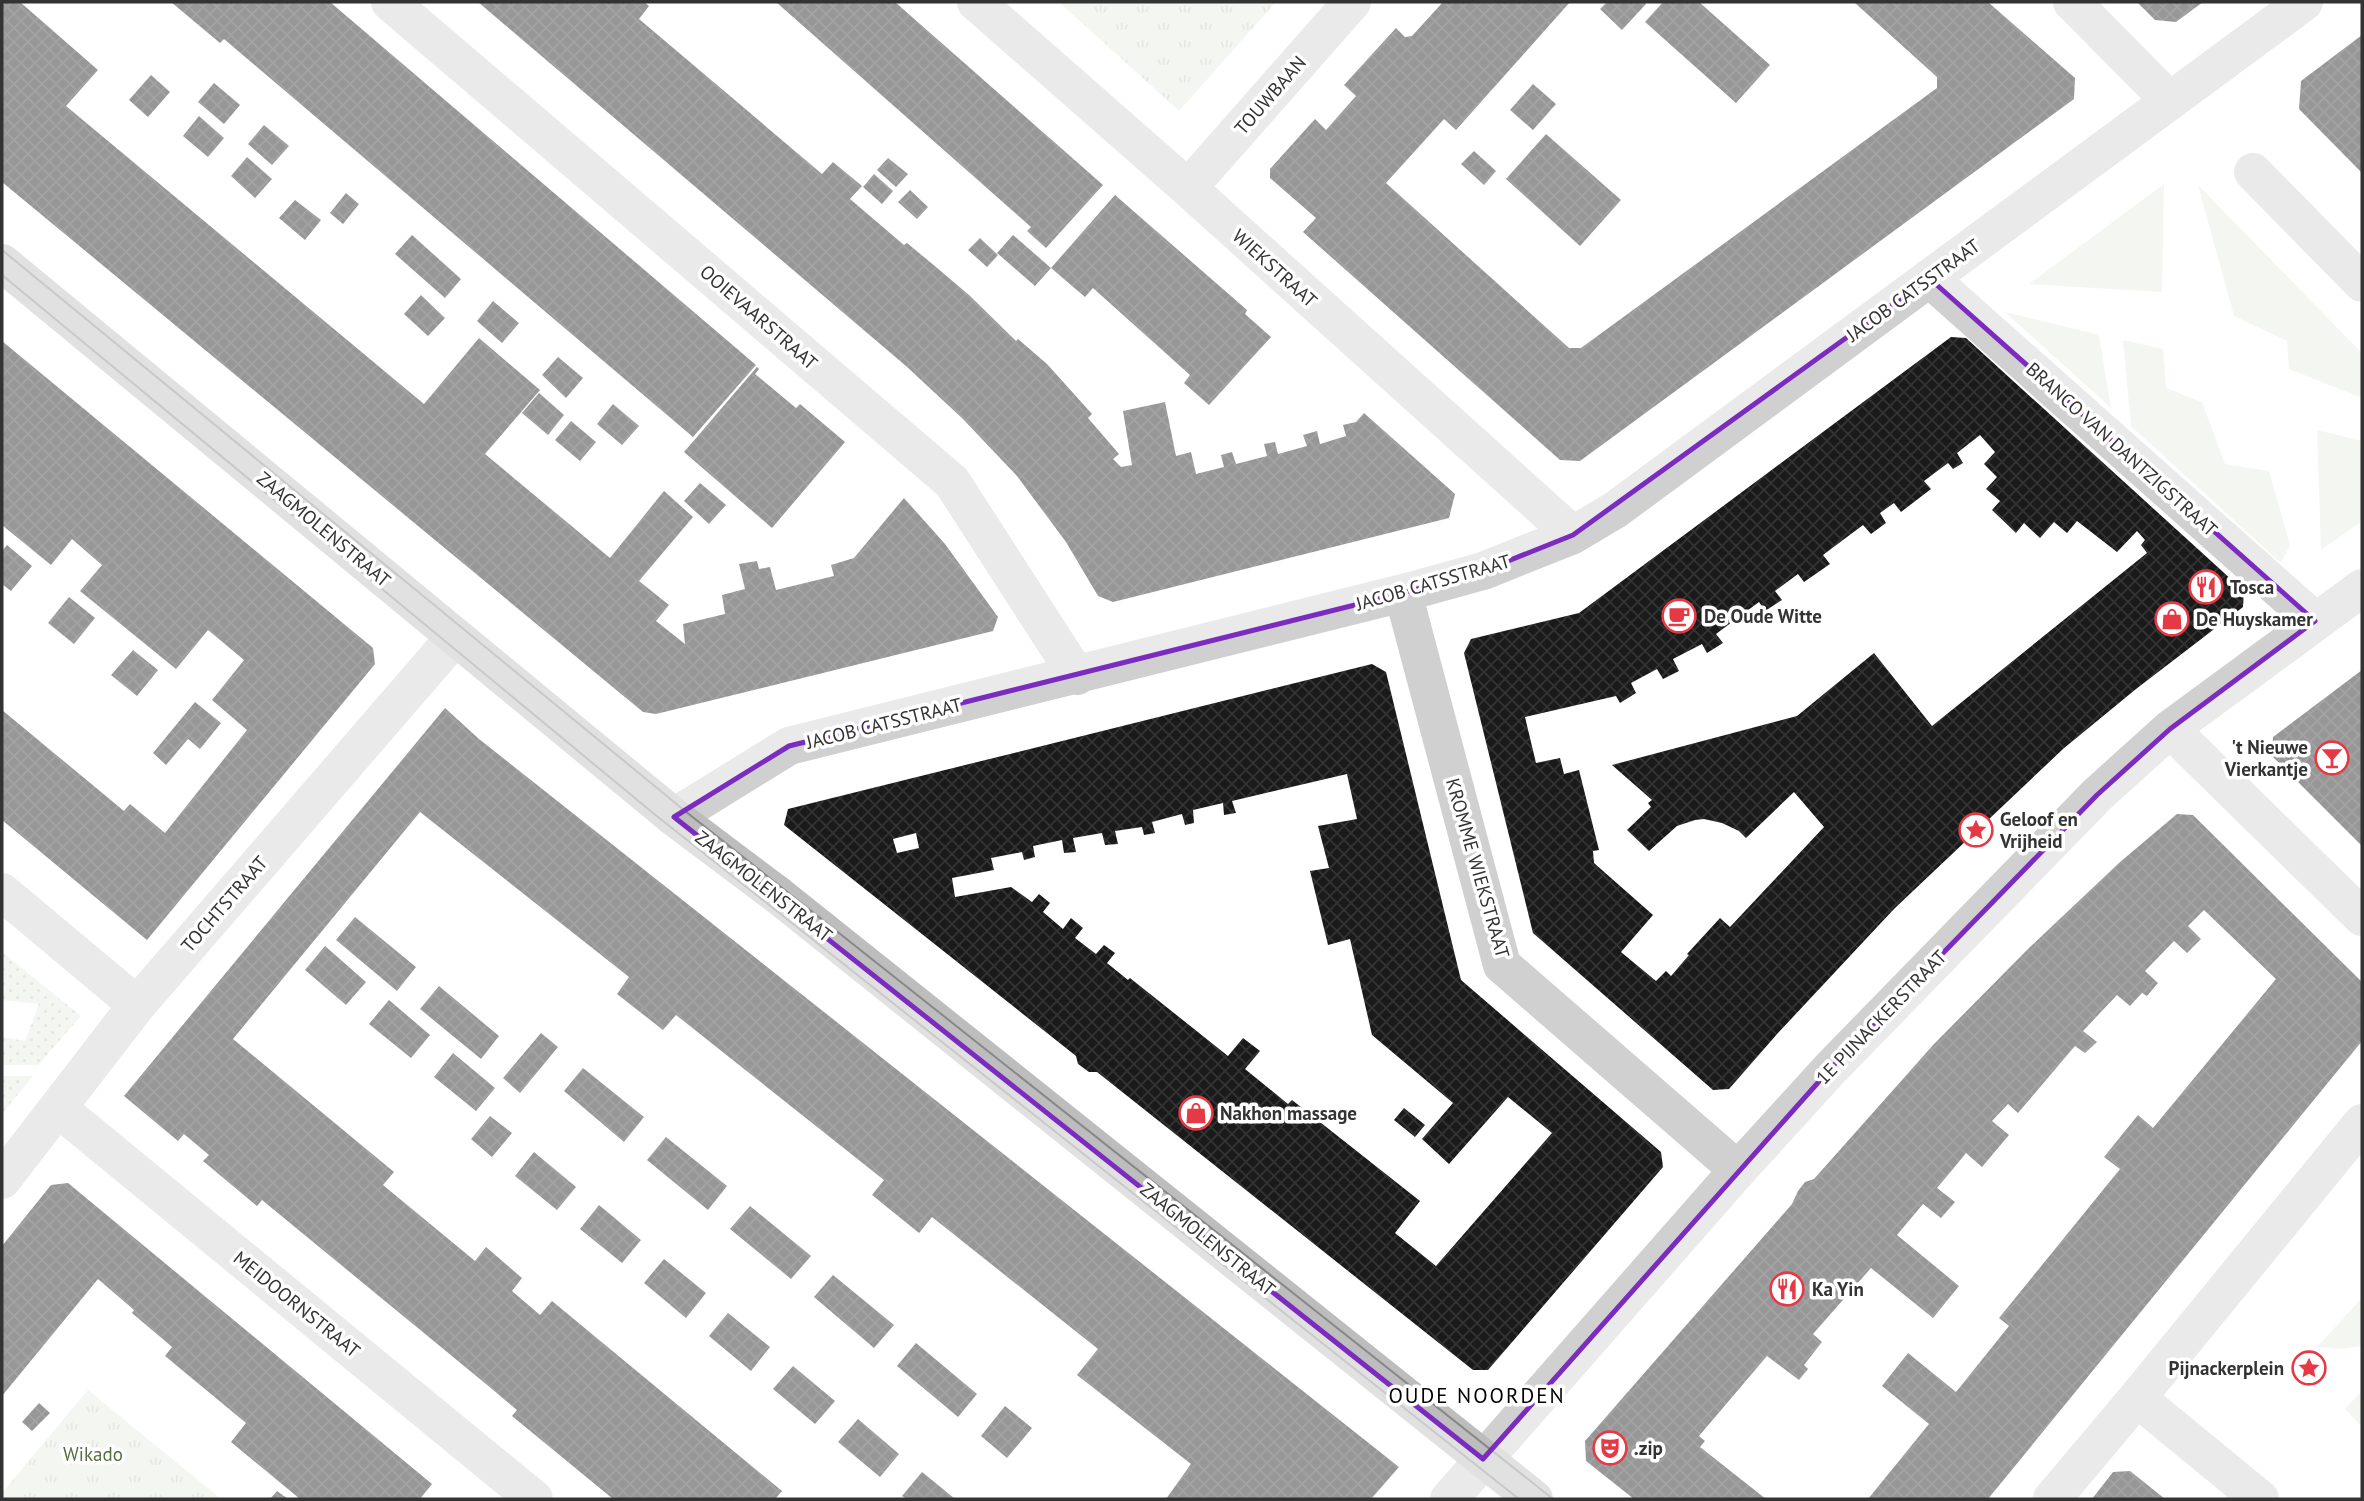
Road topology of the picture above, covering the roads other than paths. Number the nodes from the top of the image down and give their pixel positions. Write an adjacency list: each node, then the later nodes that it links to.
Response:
1 (390, 2): 17 (street, OOIEVAARSTRAAT)
2 (976, 2): 8 (street, WIEKSTRAAT)
3 (1352, 2): 8 (street, TOUWBAAN)
4 (2072, 2): 6 (street)
5 (2304, 2): 6 (street, JACOB CATSSTRAAT)
6 (2170, 101): 10 (street, JACOB CATSSTRAAT)
7 (2253, 172): 11 (street)
8 (1188, 188): 12 (street, WIEKSTRAAT)
9 (2, 263): 16 (street, ZAAGMOLENSTRAAT)
10 (1929, 278): 12 (street, JACOB CATSSTRAAT); 15 (street, BRANCO VAN DANTZIGSTRAAT)
11 (2362, 283)
12 (1573, 535): 14 (street, JACOB CATSSTRAAT)
13 (2362, 588): 15 (street, 1E PIJNACKERSTRAAT)
14 (1403, 593): 17 (street, JACOB CATSSTRAAT); 25 (street, KROMME WIEKSTRAAT)
15 (2315, 621): 18 (street, 1E PIJNACKERSTRAAT)
16 (455, 637): 19 (street, ZAAGMOLENSTRAAT); 22 (street, TOCHTSTRAAT)
17 (1077, 676): 19 (street, JACOB CATSSTRAAT)
18 (2170, 729): 21 (street); 25 (street, 1E PIJNACKERSTRAAT)
19 (674, 817): 28 (street, ZAAGMOLENSTRAAT)
20 (2, 892): 22 (street)
21 (2362, 917)
22 (137, 1005): 23 (street, TOCHTSTRAAT)
23 (59, 1109): 26 (street, TOCHTSTRAAT); 29 (street, MEIDOORNSTRAAT)
24 (2362, 1123): 27 (street)
25 (1738, 1170): 28 (street, 1E PIJNACKERSTRAAT)
26 (2, 1180)
27 (2137, 1398): 32 (street); 33 (street)
28 (1483, 1459): 30 (street, 1E PIJNACKERSTRAAT); 31 (street, ZAAGMOLENSTRAAT)
29 (534, 1499)
30 (1449, 1499)
31 (1534, 1499)
32 (2052, 1499)
33 (2260, 1499)

